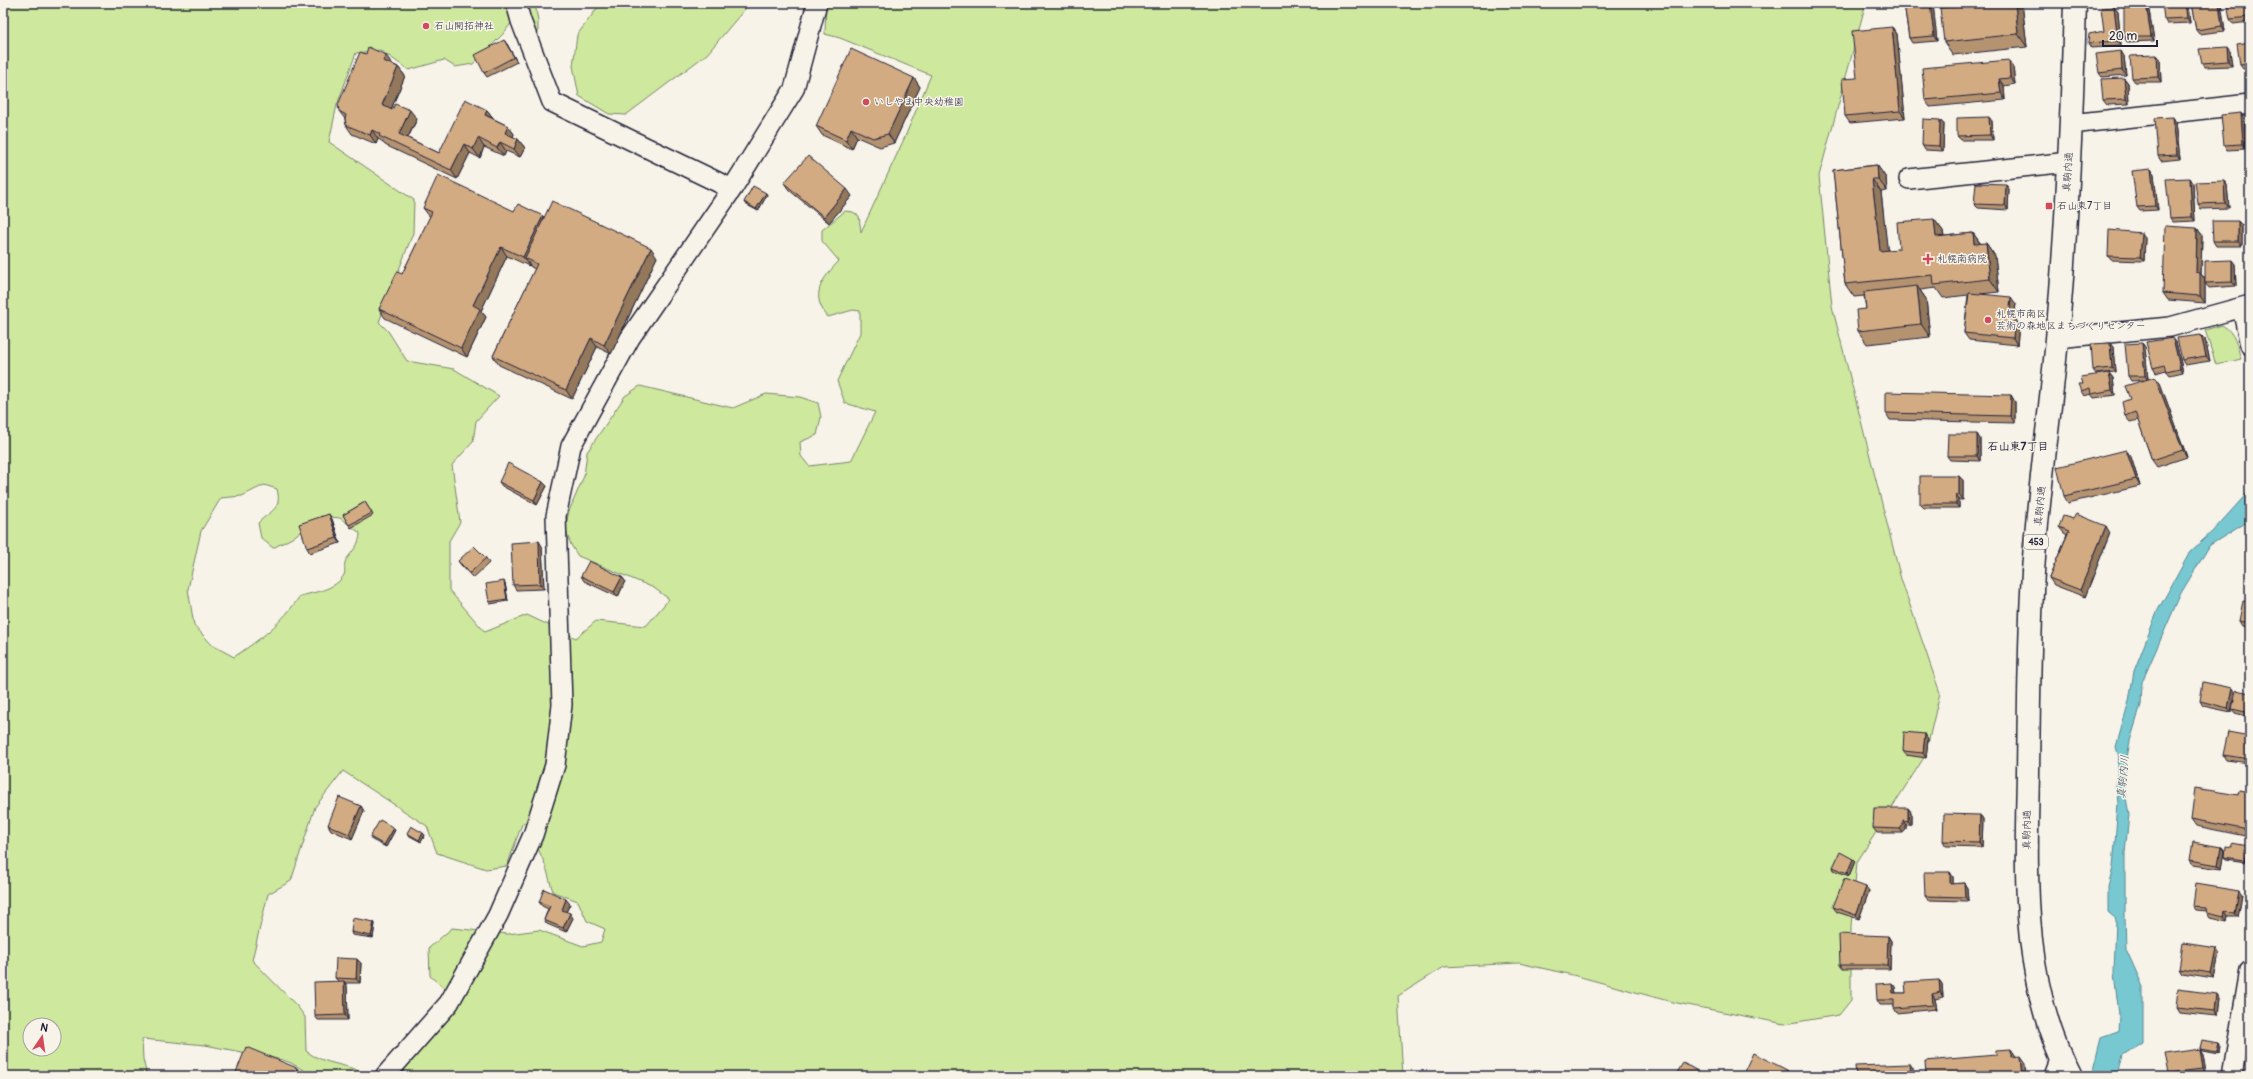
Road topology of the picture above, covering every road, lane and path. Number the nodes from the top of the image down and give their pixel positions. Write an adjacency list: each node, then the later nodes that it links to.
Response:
1 (516, 3): 8 (street)
2 (817, 3): 8 (street)
3 (2075, 3): 5 (highway, 真駒内通 / 453)
4 (2250, 104): 5 (street)
5 (2071, 124): 6 (highway, 真駒内通 / 453)
6 (2069, 162): 7 (street); 10 (highway, 真駒内通 / 453)
7 (1909, 179)
8 (732, 189): 15 (street)
9 (2246, 307): 10 (street); 11 (street)
10 (2057, 338): 14 (highway, 真駒内通 / 453)
11 (2250, 345)
12 (2250, 970): 13 (street)
13 (2247, 1005): 16 (street)
14 (2062, 1071)
15 (385, 1076)
16 (2232, 1076)

